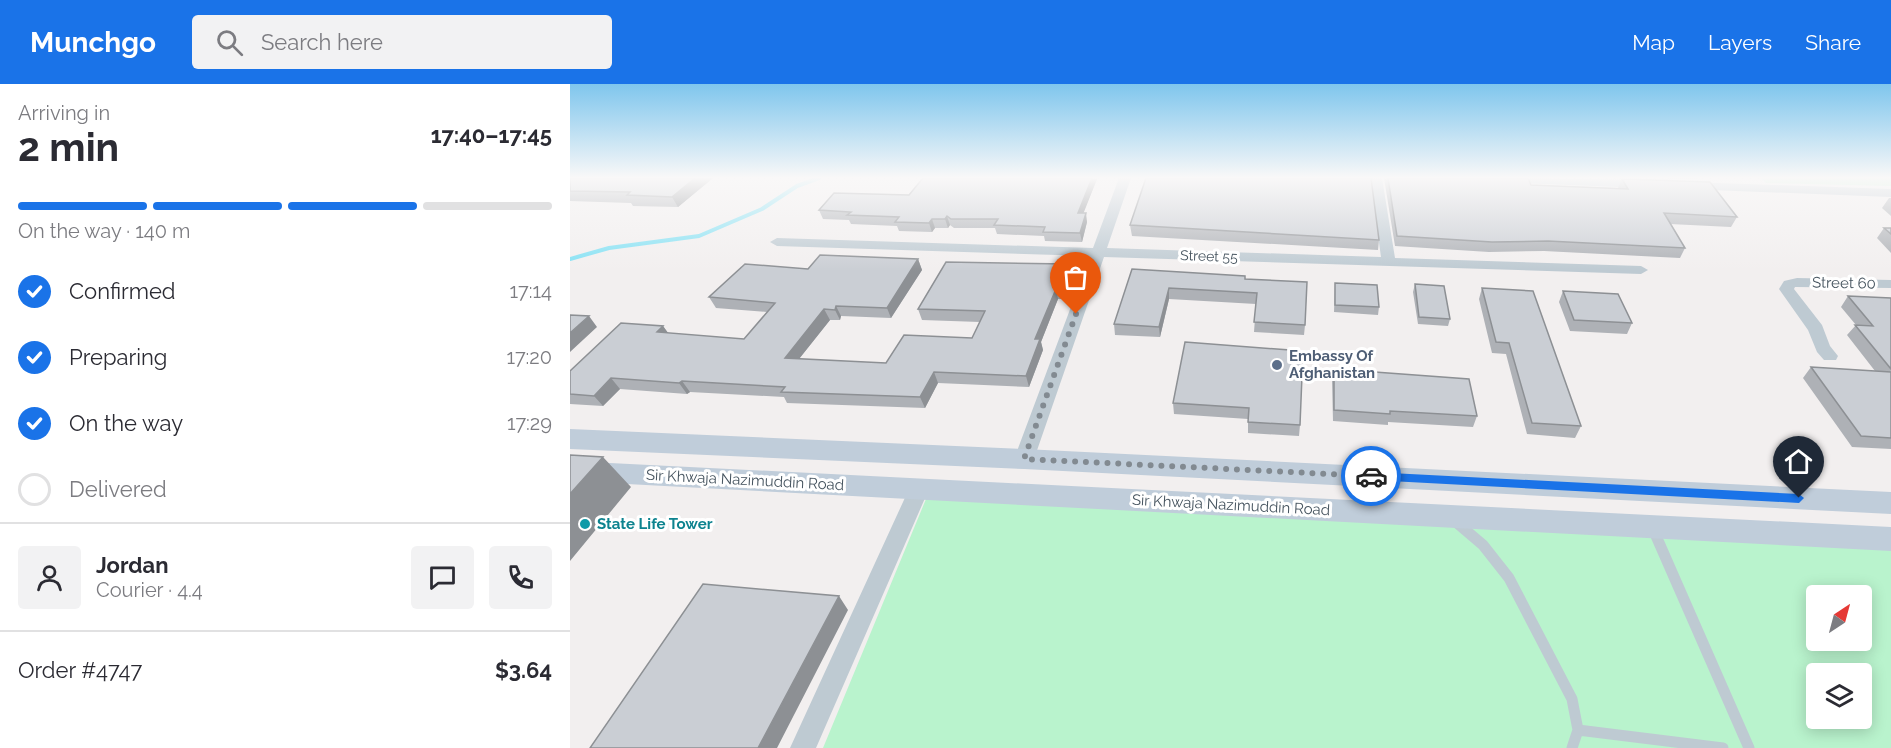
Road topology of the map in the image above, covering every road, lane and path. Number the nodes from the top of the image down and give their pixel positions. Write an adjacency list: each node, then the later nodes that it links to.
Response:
1 (1114, 209): 4 (street)
2 (1381, 209): 5 (street)
3 (777, 242): 4 (street, Street 55)
4 (1098, 253): 5 (street, Street 55); 10 (street)
5 (1389, 262): 6 (street, Street 55)
6 (1641, 270)
7 (1891, 284): 8 (street, Street 60)
8 (1830, 356)
9 (570, 439): 10 (main road)
10 (1024, 459): 12 (main road)
11 (570, 471): 13 (main road, Sir Khwaja Nazimuddin Road)
12 (1337, 474): 14 (main road); 15 (main road)
13 (919, 489): 15 (main road, Sir Khwaja Nazimuddin Road); 20 (street)
14 (1891, 503)
15 (1342, 510): 16 (main road, Sir Khwaja Nazimuddin Road)
16 (1449, 516): 17 (main road, Sir Khwaja Nazimuddin Road); 19 (lane)
17 (1652, 526): 18 (main road, Sir Khwaja Nazimuddin Road); 23 (lane)
18 (1891, 539)
19 (1578, 730): 21 (lane); 22 (lane)
20 (803, 748)
21 (1572, 748)
22 (1723, 748)
23 (1749, 748)

